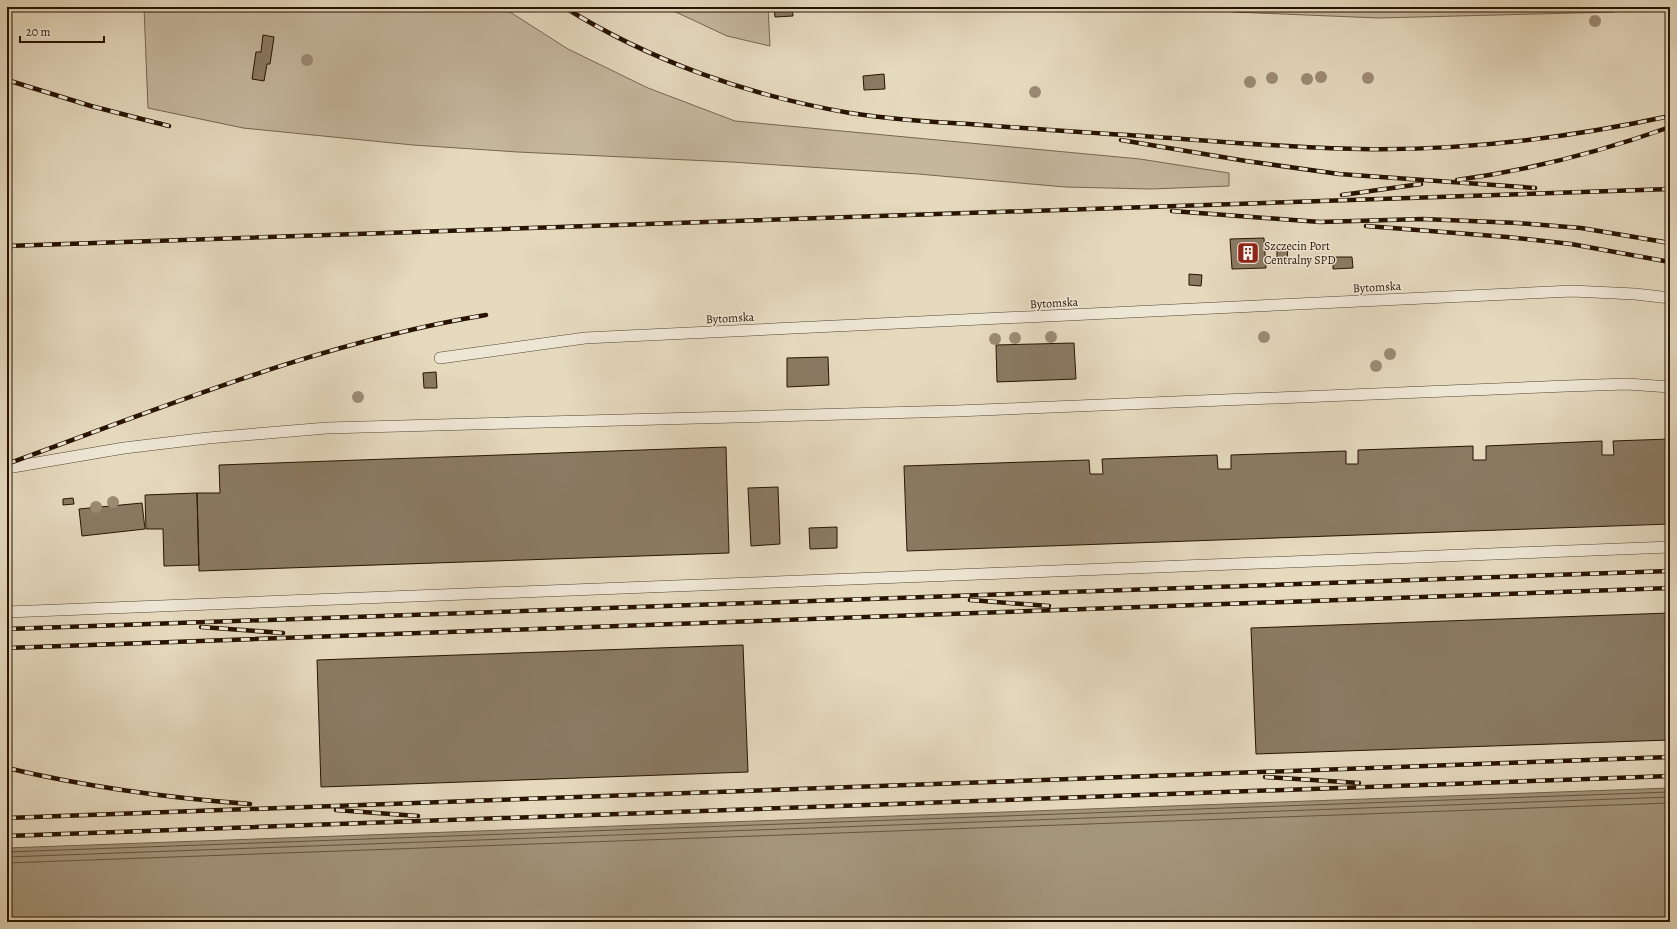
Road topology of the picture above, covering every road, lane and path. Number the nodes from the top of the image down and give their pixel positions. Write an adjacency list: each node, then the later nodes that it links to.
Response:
1 (1670, 298): 2 (lane, Bytomska)
2 (440, 358)
3 (1670, 387): 4 (lane)
4 (7, 468)
5 (1670, 547): 6 (lane)
6 (7, 612)

